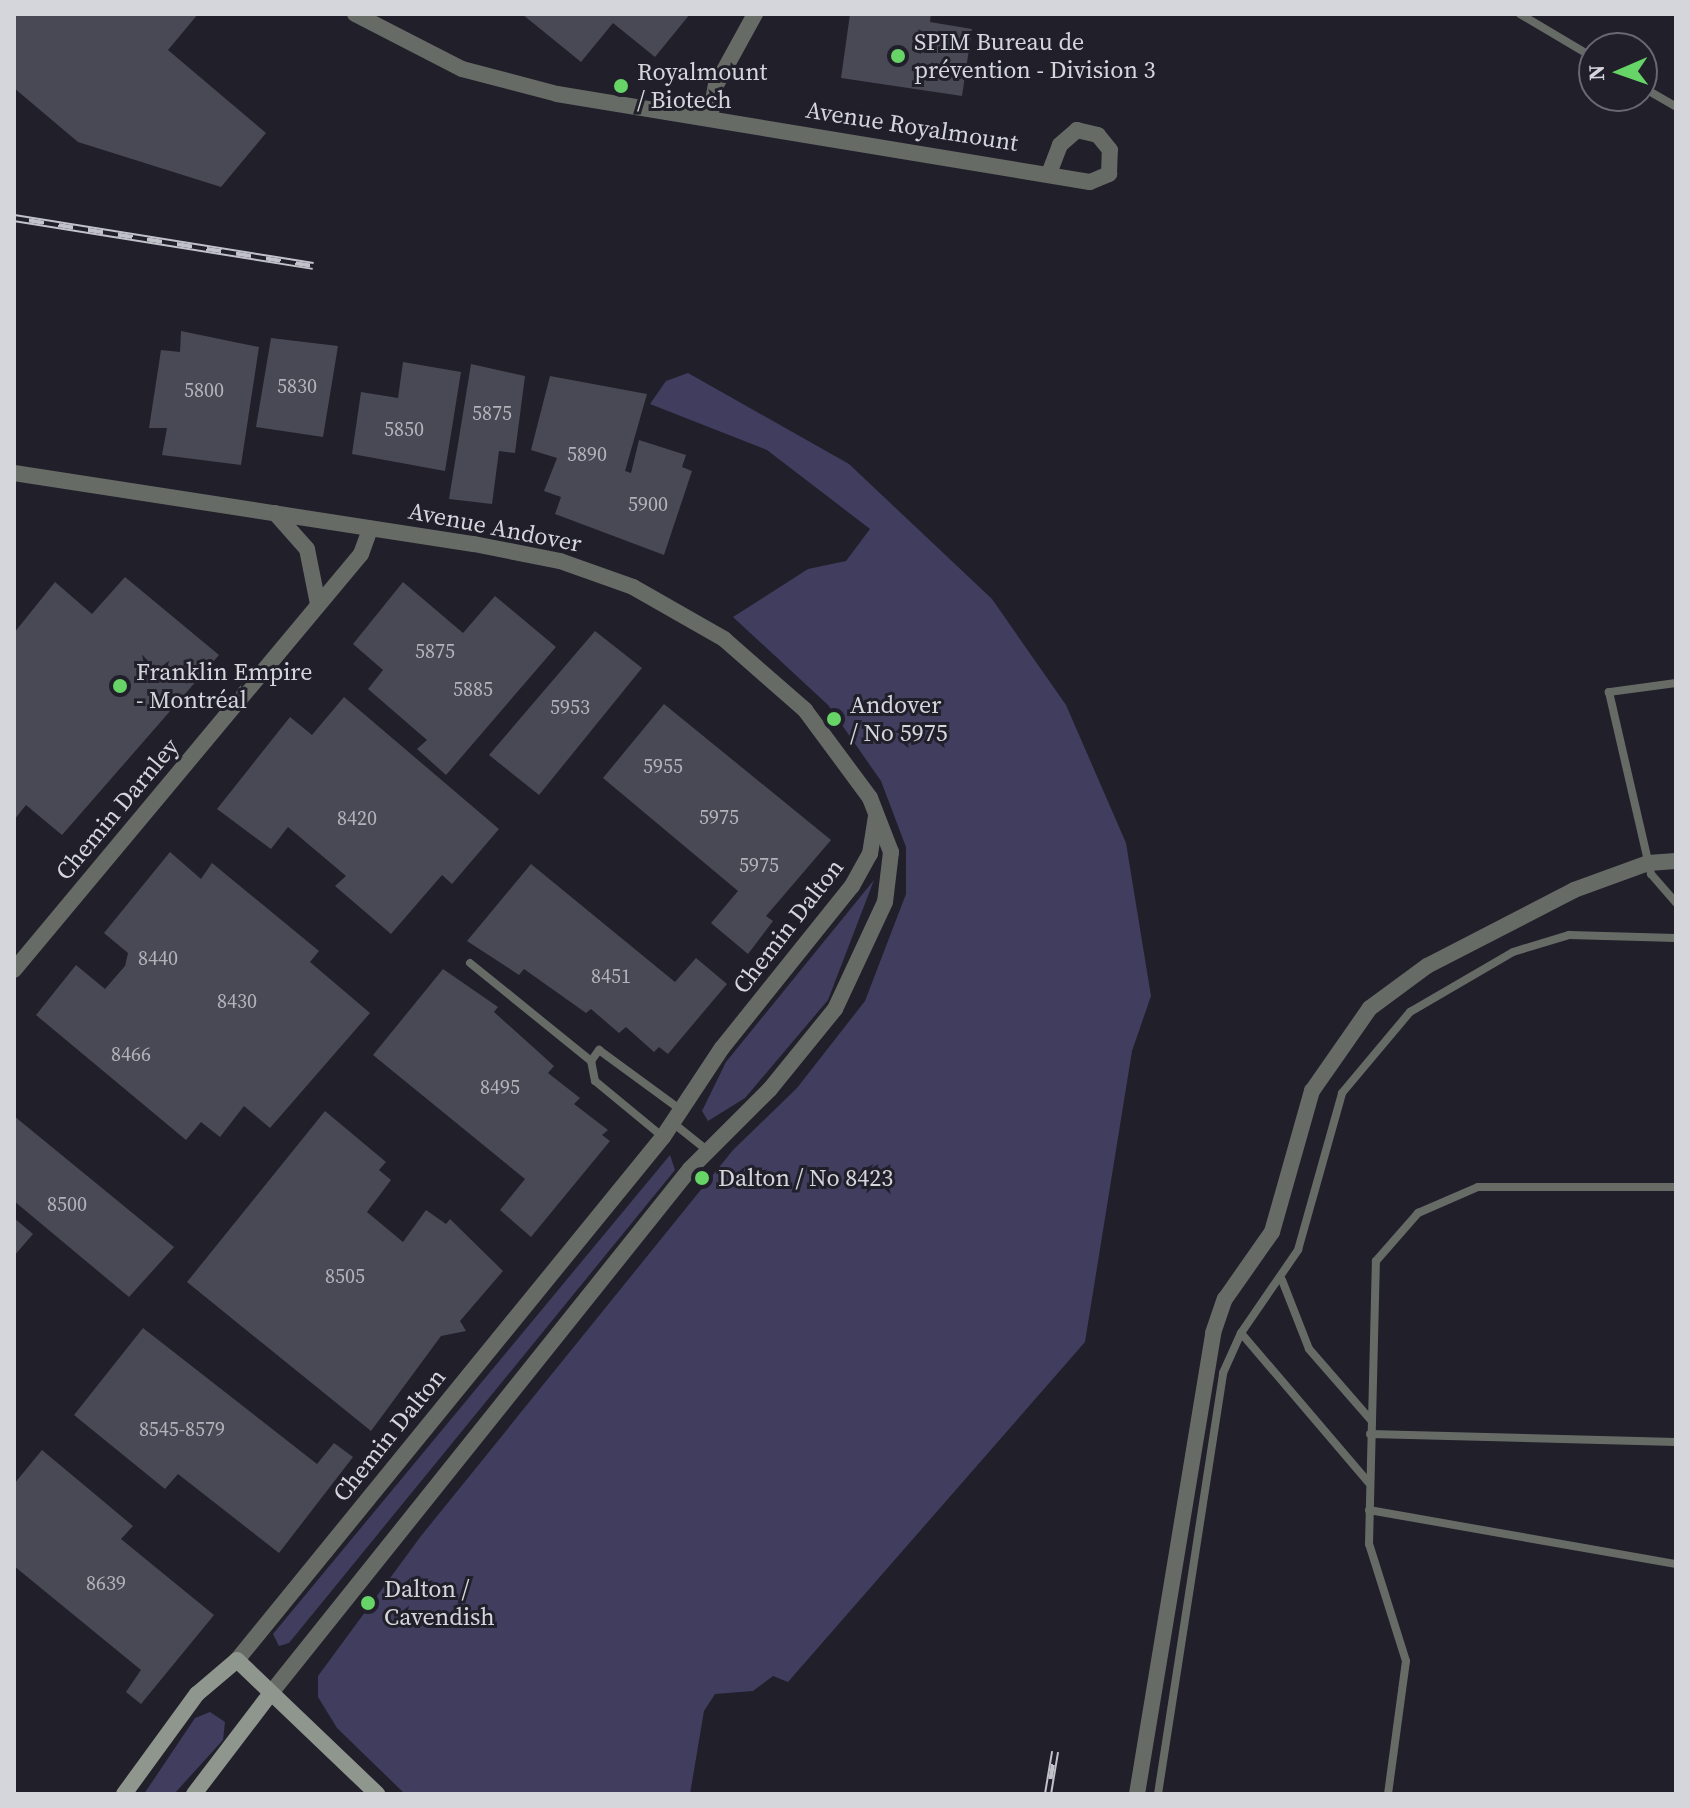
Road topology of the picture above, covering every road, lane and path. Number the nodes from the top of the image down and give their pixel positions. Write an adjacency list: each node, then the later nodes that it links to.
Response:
1 (355, 14): 7 (street, Avenue Royalmount)
2 (755, 14): 7 (street)
3 (1520, 14): 4 (lane)
4 (1578, 48)
5 (1658, 96): 6 (lane)
6 (1676, 107)
7 (710, 118): 8 (street, Avenue Royalmount)
8 (1049, 174)
9 (14, 473): 10 (street, Avenue Andover)
10 (275, 513): 11 (street, Avenue Andover); 12 (street)
11 (370, 529): 12 (street, Chemin Darnley); 14 (street, Avenue Andover)
12 (318, 604): 20 (street, Chemin Darnley)
13 (1676, 683): 16 (lane)
14 (876, 809): 22 (street, Chemin Dalton); 24 (street)
15 (1676, 861): 16 (street)
16 (1648, 863): 17 (lane); 39 (street)
17 (1676, 903)
18 (1676, 938): 26 (lane)
19 (470, 963): 21 (lane)
20 (14, 970)
21 (591, 1061): 22 (lane); 23 (lane)
22 (678, 1116): 23 (street, Chemin Dalton); 24 (lane)
23 (663, 1137): 34 (street, Chemin Dalton)
24 (707, 1150): 35 (street)
25 (1676, 1187): 28 (lane)
26 (1282, 1280): 27 (lane); 28 (lane)
27 (1241, 1333): 31 (lane); 40 (lane)
28 (1371, 1420): 29 (lane)
29 (1370, 1434): 30 (lane); 31 (lane)
30 (1676, 1442)
31 (1369, 1483): 32 (lane)
32 (1369, 1510): 33 (lane); 41 (lane)
33 (1676, 1564)
34 (237, 1660): 35 (main road); 36 (main road, Chemin Dalton)
35 (271, 1693): 37 (main road); 38 (main road)
36 (124, 1794)
37 (194, 1794)
38 (377, 1794)
39 (1137, 1794)
40 (1158, 1794)
41 (1388, 1794)

